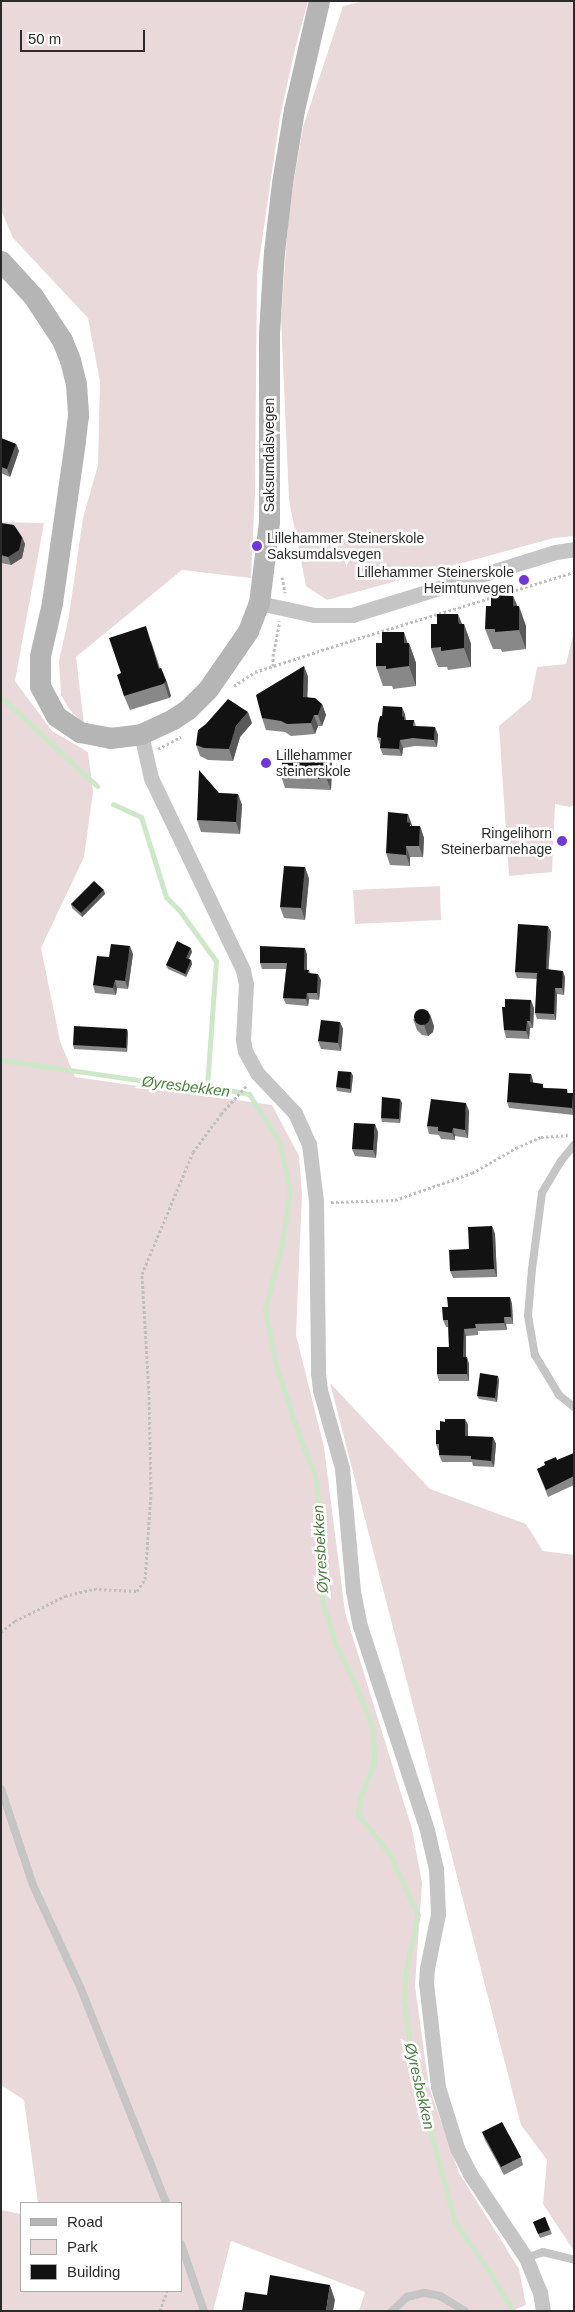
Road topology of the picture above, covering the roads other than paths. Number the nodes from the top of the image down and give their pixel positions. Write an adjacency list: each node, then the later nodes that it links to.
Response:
1 (314, 5): 4 (main road, Saksumdalsvegen)
2 (1, 261): 5 (main road, Saksumdalsvegen)
3 (574, 550): 4 (street)
4 (259, 603): 5 (main road, Saksumdalsvegen)
5 (143, 744): 11 (street)
6 (574, 1145): 7 (lane)
7 (574, 1407)
8 (1, 1789): 9 (lane)
9 (166, 2202)
10 (182, 2247): 13 (lane)
11 (526, 2258): 12 (lane); 16 (street)
12 (574, 2260)
13 (204, 2311)
14 (392, 2311): 15 (lane)
15 (464, 2311)
16 (543, 2311)

